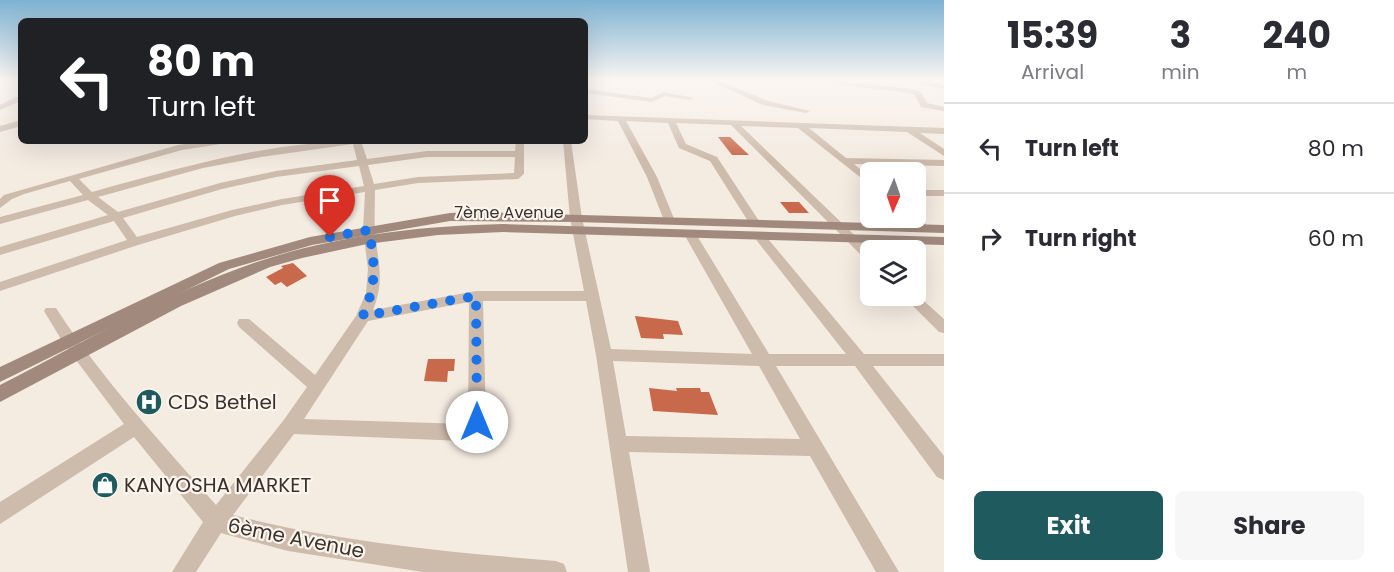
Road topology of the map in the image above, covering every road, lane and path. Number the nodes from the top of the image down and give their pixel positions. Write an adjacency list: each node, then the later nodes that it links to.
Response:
1 (784, 107): 2 (street)
2 (806, 111)
3 (588, 117): 4 (street)
4 (621, 119): 5 (street); 31 (street)
5 (671, 120): 6 (street); 36 (street)
6 (734, 123): 8 (street); 33 (street)
7 (18, 124): 9 (street)
8 (802, 127): 10 (street); 19 (street)
9 (0, 129)
10 (910, 130): 11 (street); 17 (street)
11 (944, 131)
12 (180, 144): 23 (street)
13 (336, 144): 27 (street)
14 (358, 144): 20 (street)
15 (520, 144): 18 (street)
16 (567, 144): 32 (street)
17 (944, 153)
18 (519, 154): 20 (street); 24 (street)
19 (845, 161): 21 (street); 22 (street)
20 (362, 163): 24 (street); 29 (street)
21 (944, 163)
22 (860, 174)
23 (73, 178): 27 (street); 28 (street)
24 (370, 189): 38 (street); 41 (street)
25 (926, 193): 26 (street)
26 (944, 194)
27 (89, 195): 29 (street); 30 (street)
28 (0, 206)
29 (117, 218): 41 (street); 43 (street)
30 (0, 221)
31 (669, 221): 32 (street, 7ème Avenue); 36 (street, 7ème Avenue)
32 (577, 224): 37 (street, 7ème Avenue); 38 (street, 7ème Avenue); 46 (street)
33 (837, 227): 34 (street, 7ème Avenue); 36 (street, 7ème Avenue); 40 (street)
34 (860, 227)
35 (925, 228): 39 (street, 7ème Avenue)
36 (757, 230): 37 (street, 7ème Avenue); 40 (street, 7ème Avenue); 54 (street)
37 (690, 234): 55 (street)
38 (370, 235): 49 (street); 52 (street, 7ème Avenue)
39 (944, 239): 40 (street, 7ème Avenue)
40 (852, 240): 42 (street)
41 (134, 242): 44 (street)
42 (860, 248)
43 (0, 251)
44 (0, 287)
45 (476, 296): 46 (street); 49 (street); 61 (street)
46 (592, 296): 53 (street)
47 (921, 306): 51 (street)
48 (51, 311): 52 (street)
49 (363, 316): 58 (street)
50 (244, 323): 58 (street)
51 (944, 328)
52 (75, 346): 57 (street, 7ème Avenue); 59 (street, 7ème Avenue); 60 (street)
53 (604, 355): 55 (street); 62 (street)
54 (858, 358): 55 (street); 56 (street); 64 (street)
55 (765, 360): 63 (street)
56 (944, 360)
57 (0, 375)
58 (317, 386): 61 (street)
59 (0, 394)
60 (136, 426): 65 (street); 66 (street)
61 (289, 426): 66 (street)
62 (617, 444): 63 (street); 70 (street)
63 (815, 448): 71 (street)
64 (944, 471)
65 (0, 514)
66 (216, 521): 67 (street, 6ème Avenue); 68 (street)
67 (429, 567): 69 (street, 6ème Avenue)
68 (183, 572)
69 (556, 572)
70 (639, 572)
71 (888, 572)

